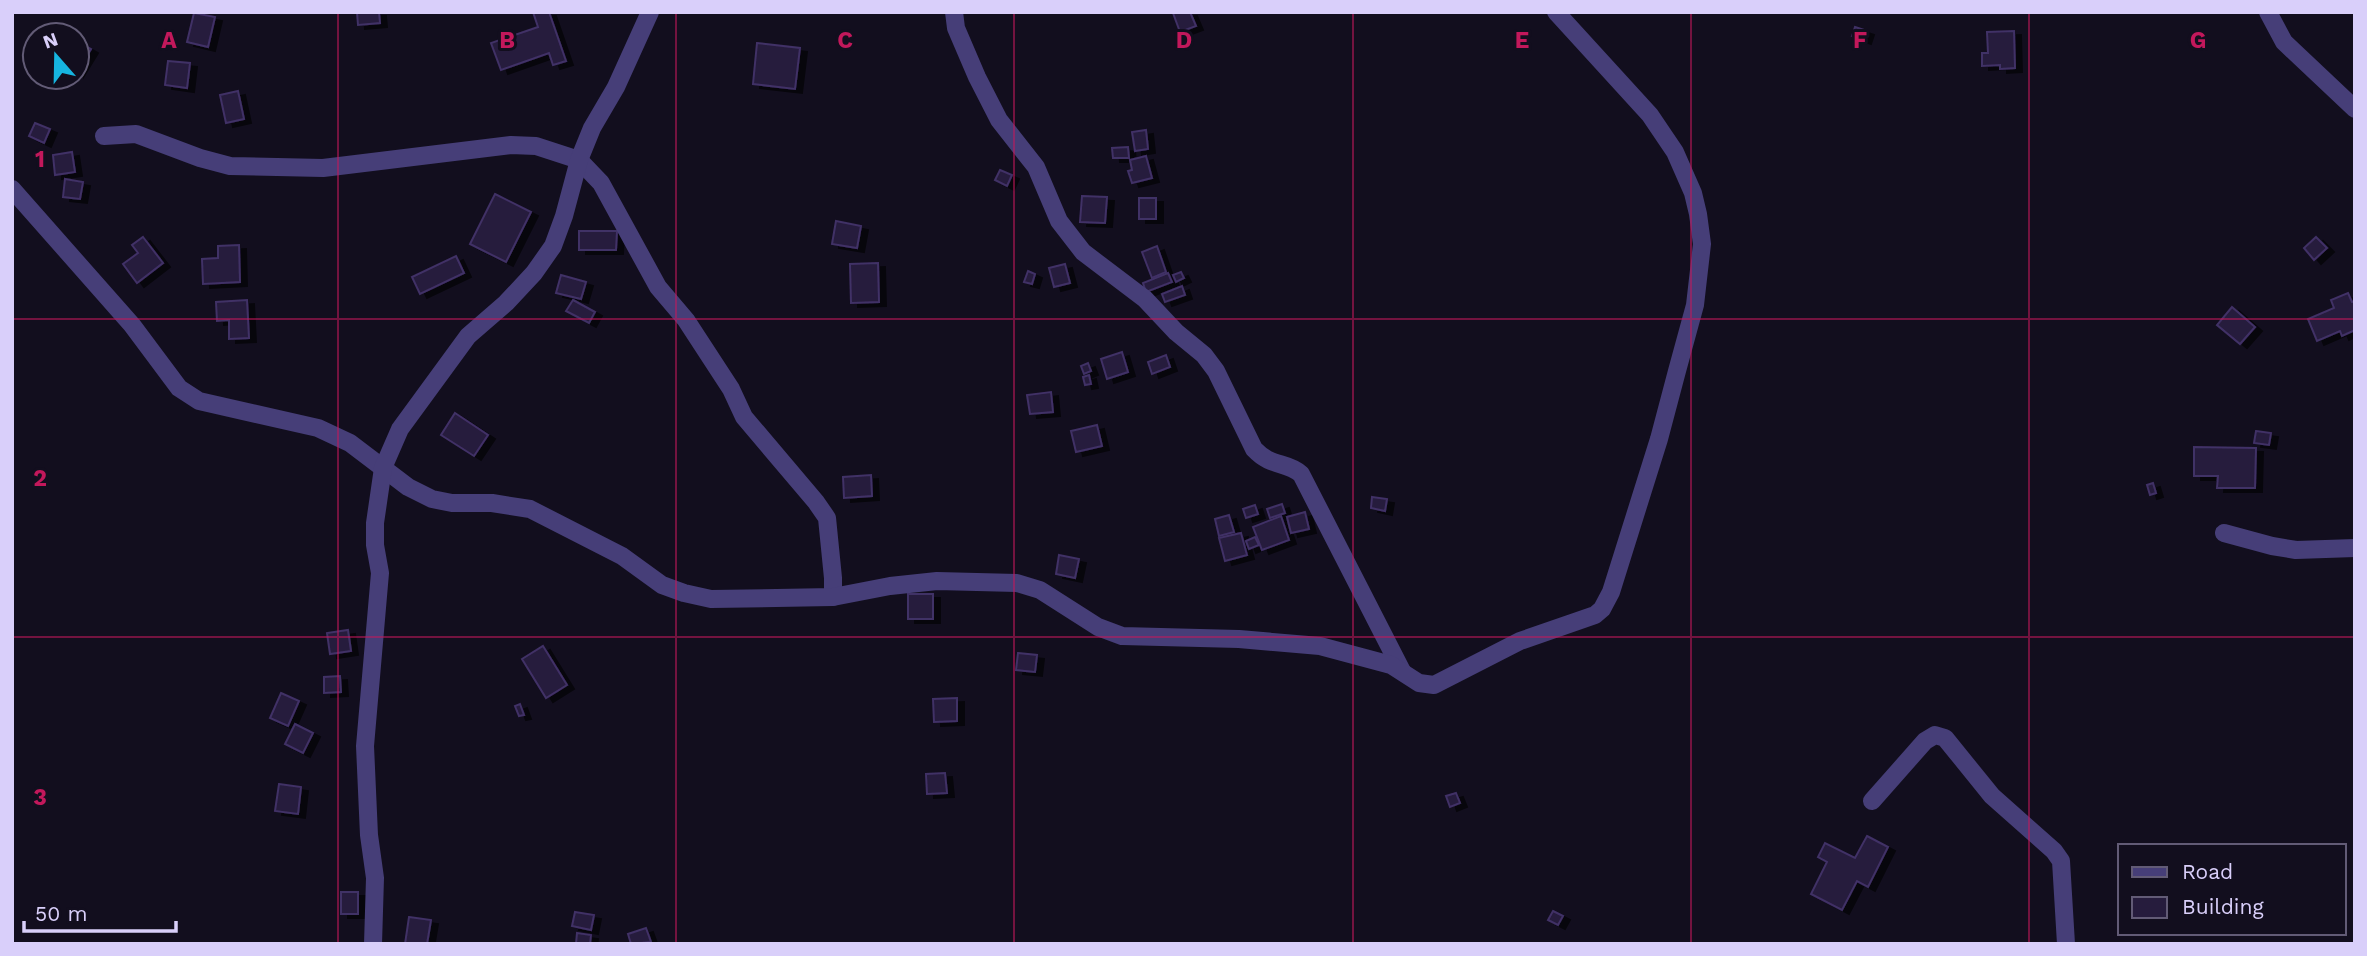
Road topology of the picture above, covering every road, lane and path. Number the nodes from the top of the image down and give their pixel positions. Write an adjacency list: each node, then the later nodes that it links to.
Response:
1 (650, 12): 7 (street)
2 (954, 12): 13 (street)
3 (1556, 12): 13 (street)
4 (2267, 12): 5 (street)
5 (2355, 108)
6 (104, 136): 7 (street)
7 (579, 160): 9 (street); 12 (street)
8 (12, 189): 9 (street)
9 (383, 468): 12 (street); 15 (street)
10 (2224, 533): 11 (street)
11 (2355, 548)
12 (833, 597): 13 (street)
13 (1402, 671)
14 (1872, 801): 16 (street)
15 (373, 944)
16 (2066, 944)

